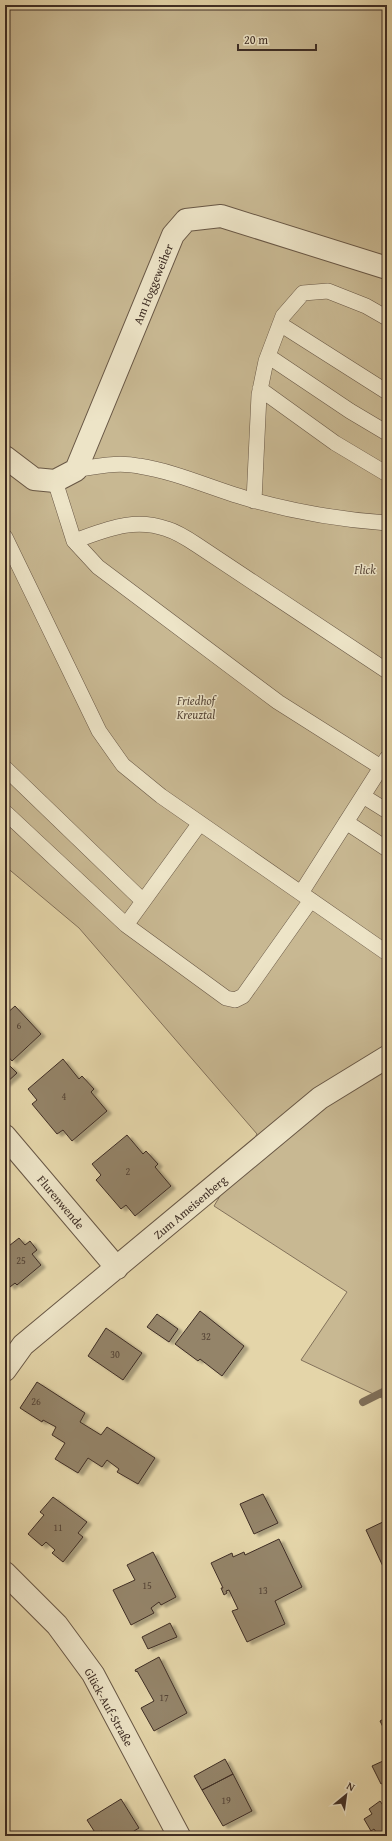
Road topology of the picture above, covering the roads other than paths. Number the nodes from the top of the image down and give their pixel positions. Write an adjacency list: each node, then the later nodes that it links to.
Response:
1 (387, 268): 9 (street, Am Hoggeweiher)
2 (387, 318): 3 (lane)
3 (280, 324): 4 (lane); 6 (lane)
4 (268, 356): 5 (lane); 7 (lane)
5 (260, 389): 10 (lane); 12 (lane)
6 (387, 392)
7 (387, 433)
8 (5, 457): 11 (street)
9 (76, 470): 11 (street); 12 (lane)
10 (387, 474)
11 (55, 481): 15 (lane)
12 (254, 501): 13 (lane)
13 (387, 523)
14 (5, 537): 23 (lane)
15 (74, 541): 16 (lane); 17 (lane)
16 (387, 671)
17 (385, 766): 19 (lane)
18 (5, 768): 26 (lane)
19 (363, 796): 20 (lane); 22 (lane)
20 (387, 811)
21 (5, 812): 27 (lane)
22 (346, 822): 24 (lane); 25 (lane)
23 (200, 823): 25 (lane); 26 (lane)
24 (387, 849)
25 (306, 897): 27 (lane); 28 (lane)
26 (143, 901): 27 (lane)
27 (126, 925)
28 (387, 953)
29 (387, 1057): 31 (street, Zum Ameisenberg)
30 (5, 1136): 31 (street, Flurenwende)
31 (116, 1268): 32 (street, Zum Ameisenberg)
32 (5, 1370)
33 (5, 1573): 34 (street, Glück-Auf-Straße)
34 (179, 1836)

